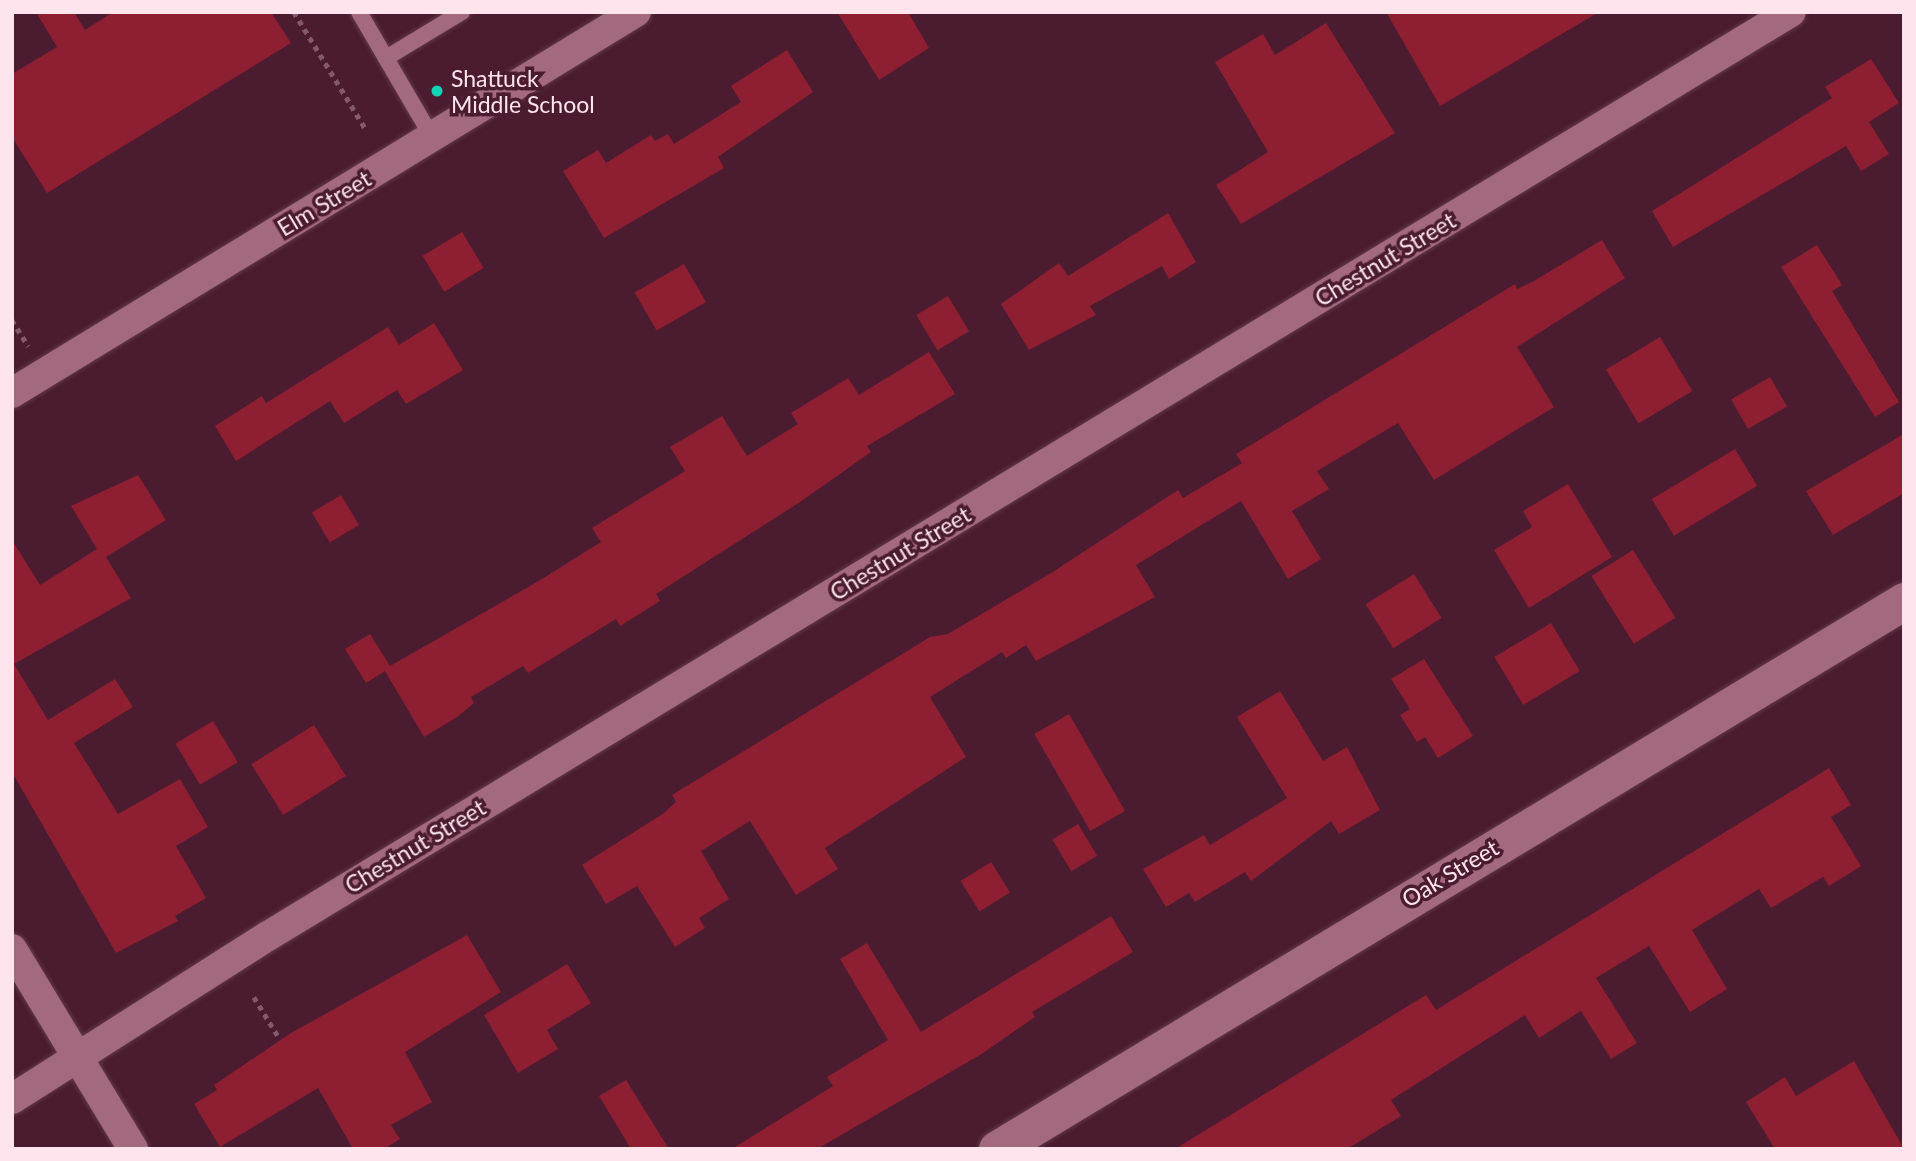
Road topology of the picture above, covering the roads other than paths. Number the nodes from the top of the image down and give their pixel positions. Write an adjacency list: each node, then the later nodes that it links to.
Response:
1 (359, 12): 5 (lane)
2 (463, 12): 5 (lane)
3 (636, 12): 6 (street, Elm Street)
4 (1791, 12): 10 (street, Chestnut Street)
5 (386, 58): 6 (lane)
6 (432, 136): 7 (street, Elm Street)
7 (12, 393)
8 (1904, 601): 13 (street, Oak Street)
9 (12, 949): 10 (street)
10 (79, 1056): 11 (street, Chestnut Street); 12 (street)
11 (12, 1099)
12 (134, 1149)
13 (998, 1149)

